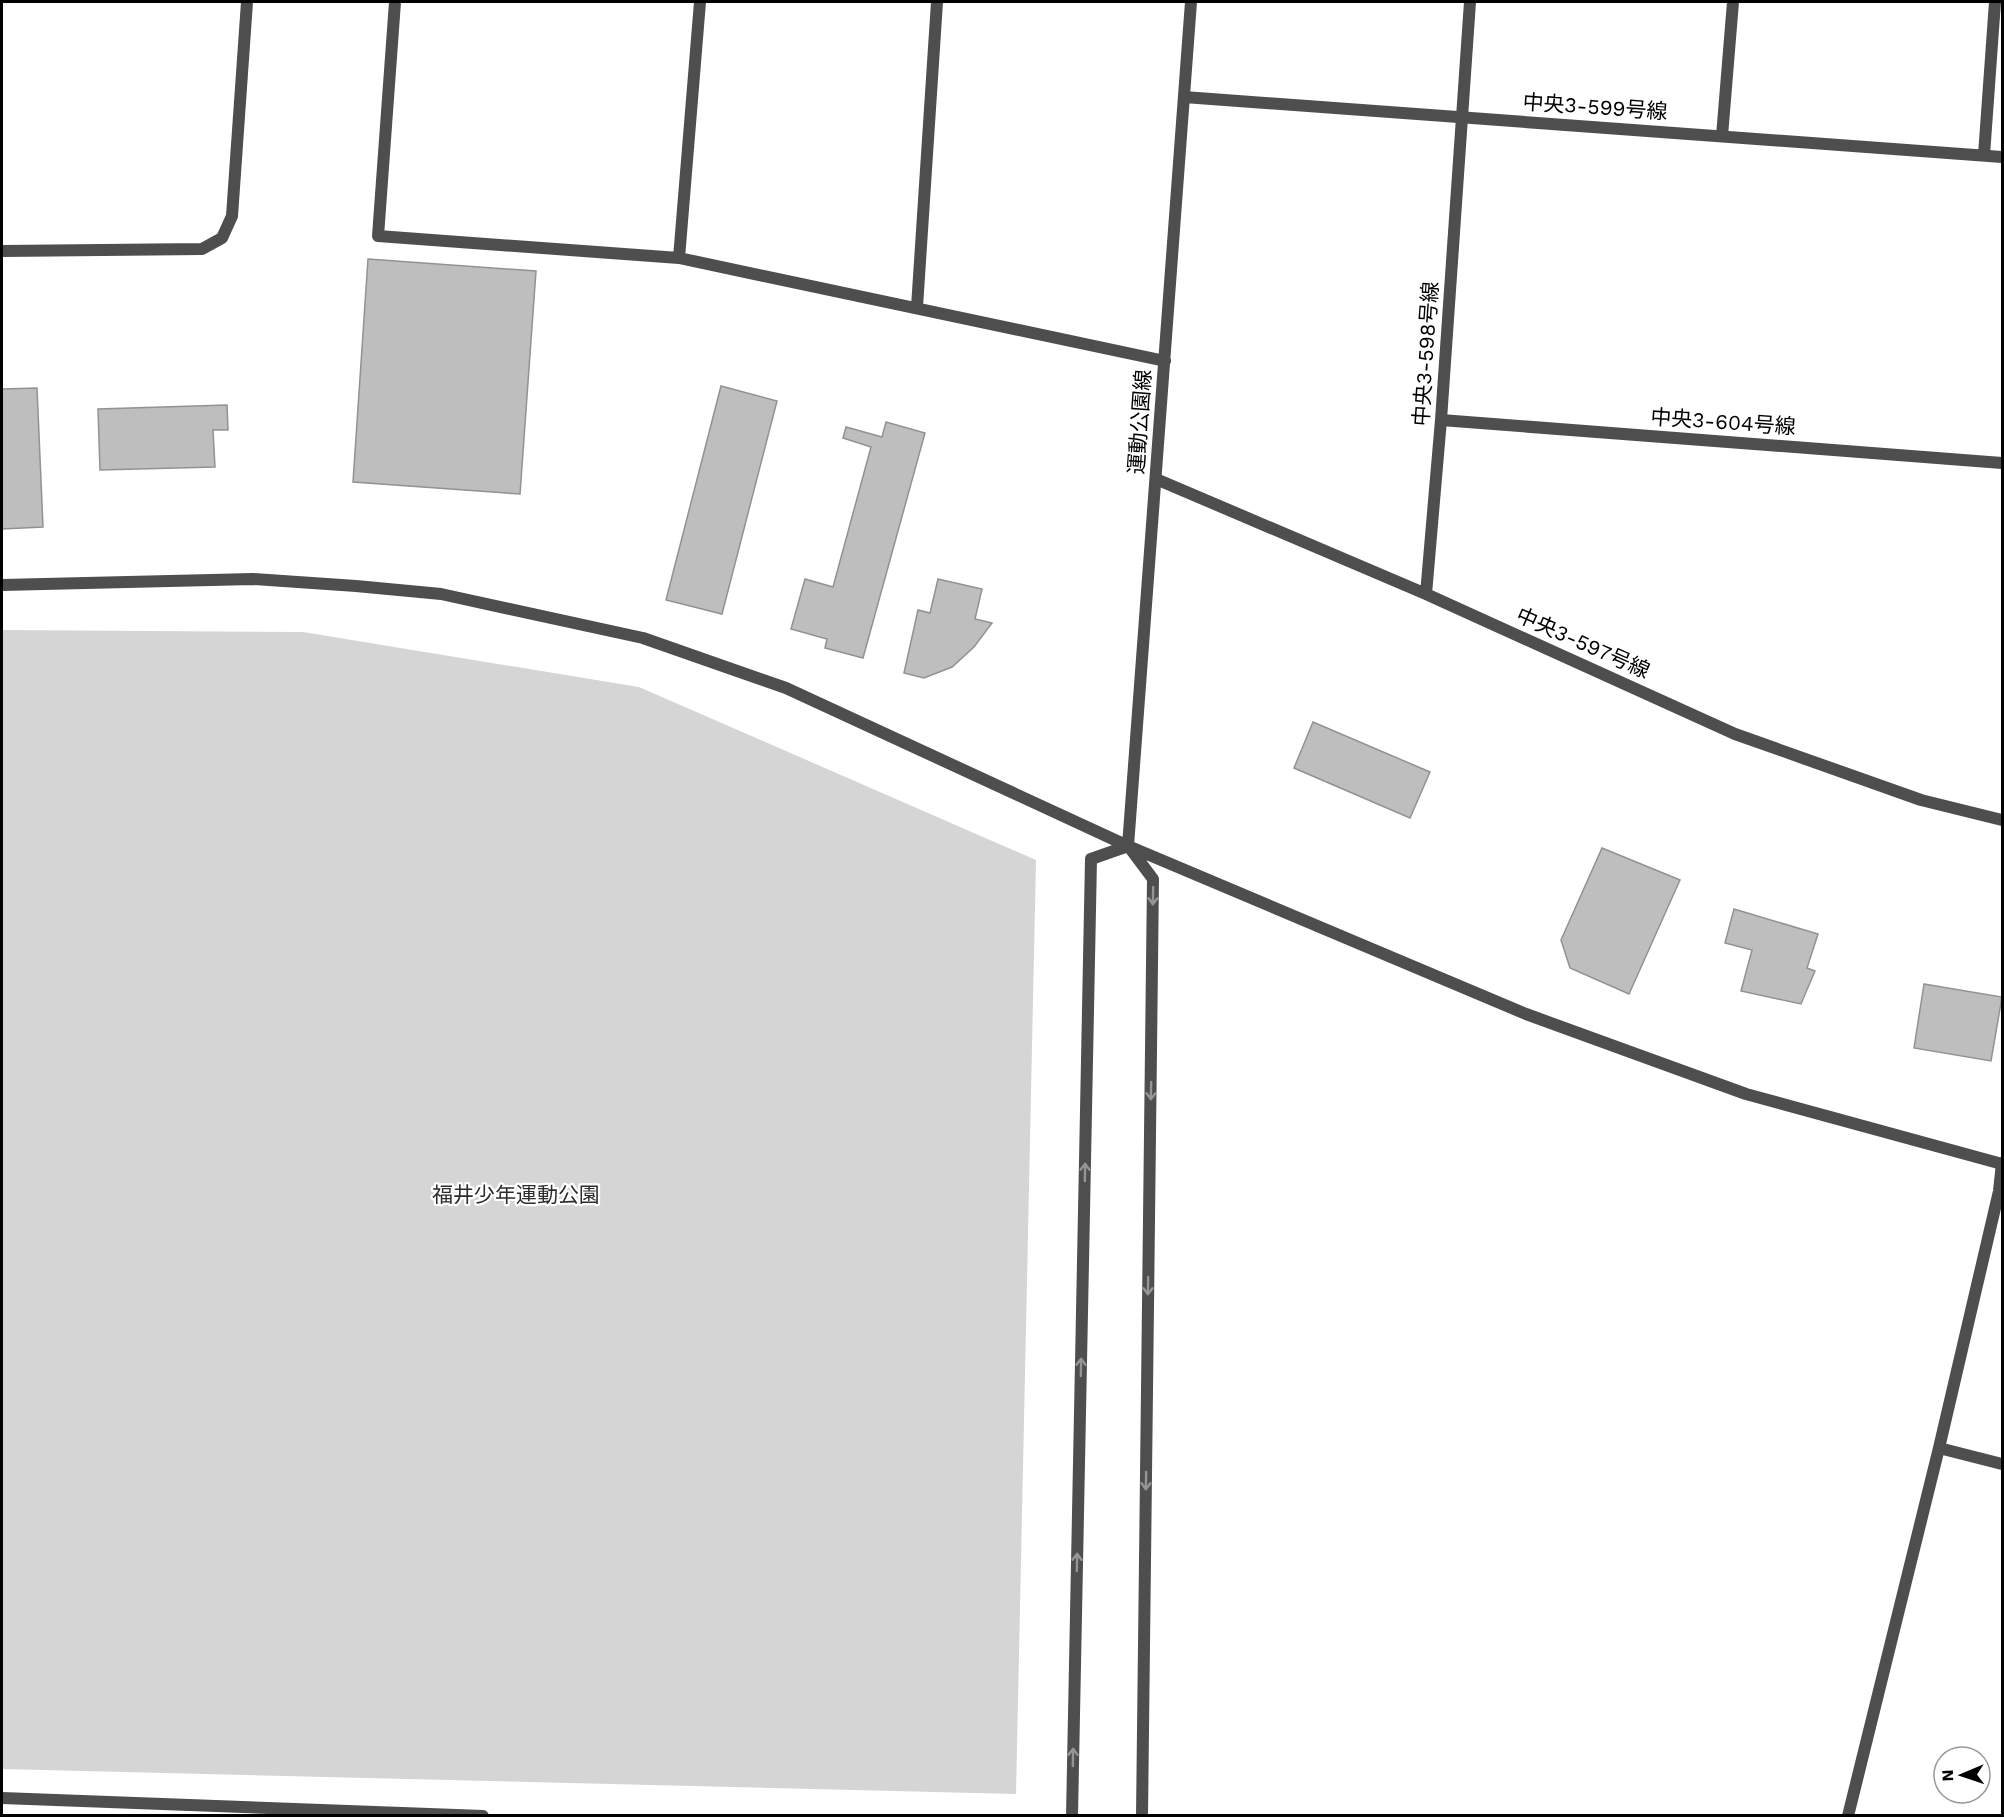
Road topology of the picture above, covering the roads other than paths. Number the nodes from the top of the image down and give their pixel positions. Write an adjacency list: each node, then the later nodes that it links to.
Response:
1 (247, 2): 14 (street)
2 (395, 2): 15 (street)
3 (700, 2): 15 (street)
4 (937, 2): 16 (street)
5 (1191, 2): 9 (street, 運動公園線)
6 (1470, 2): 10 (street, 中央3-598号線)
7 (1732, 2): 11 (street)
8 (1995, 2): 12 (street)
9 (1184, 97): 10 (street, 中央3-599号線); 17 (street, 運動公園線)
10 (1461, 116): 11 (street, 中央3-599号線); 18 (street, 中央3-598号線)
11 (1722, 136): 12 (street, 中央3-599号線)
12 (1984, 155): 13 (street, 中央3-599号線)
13 (2002, 157)
14 (2, 251)
15 (679, 258): 16 (street)
16 (916, 307): 17 (street)
17 (1165, 361): 20 (street, 運動公園線)
18 (1441, 420): 19 (street, 中央3-604号線); 22 (street, 中央3-598号線)
19 (2002, 463)
20 (1156, 479): 22 (street, 中央3-597号線); 24 (street, 運動公園線)
21 (2, 585): 24 (street)
22 (1426, 594): 23 (street, 中央3-597号線)
23 (2002, 820)
24 (1128, 846): 25 (street); 30 (street, one-way to 24); 31 (street, one-way to 31)
25 (2002, 1163): 26 (street)
26 (1940, 1448): 27 (street); 32 (street)
27 (2002, 1464)
28 (2, 1798): 29 (street)
29 (483, 1815)
30 (1072, 1815)
31 (1142, 1815)
32 (1848, 1815)

